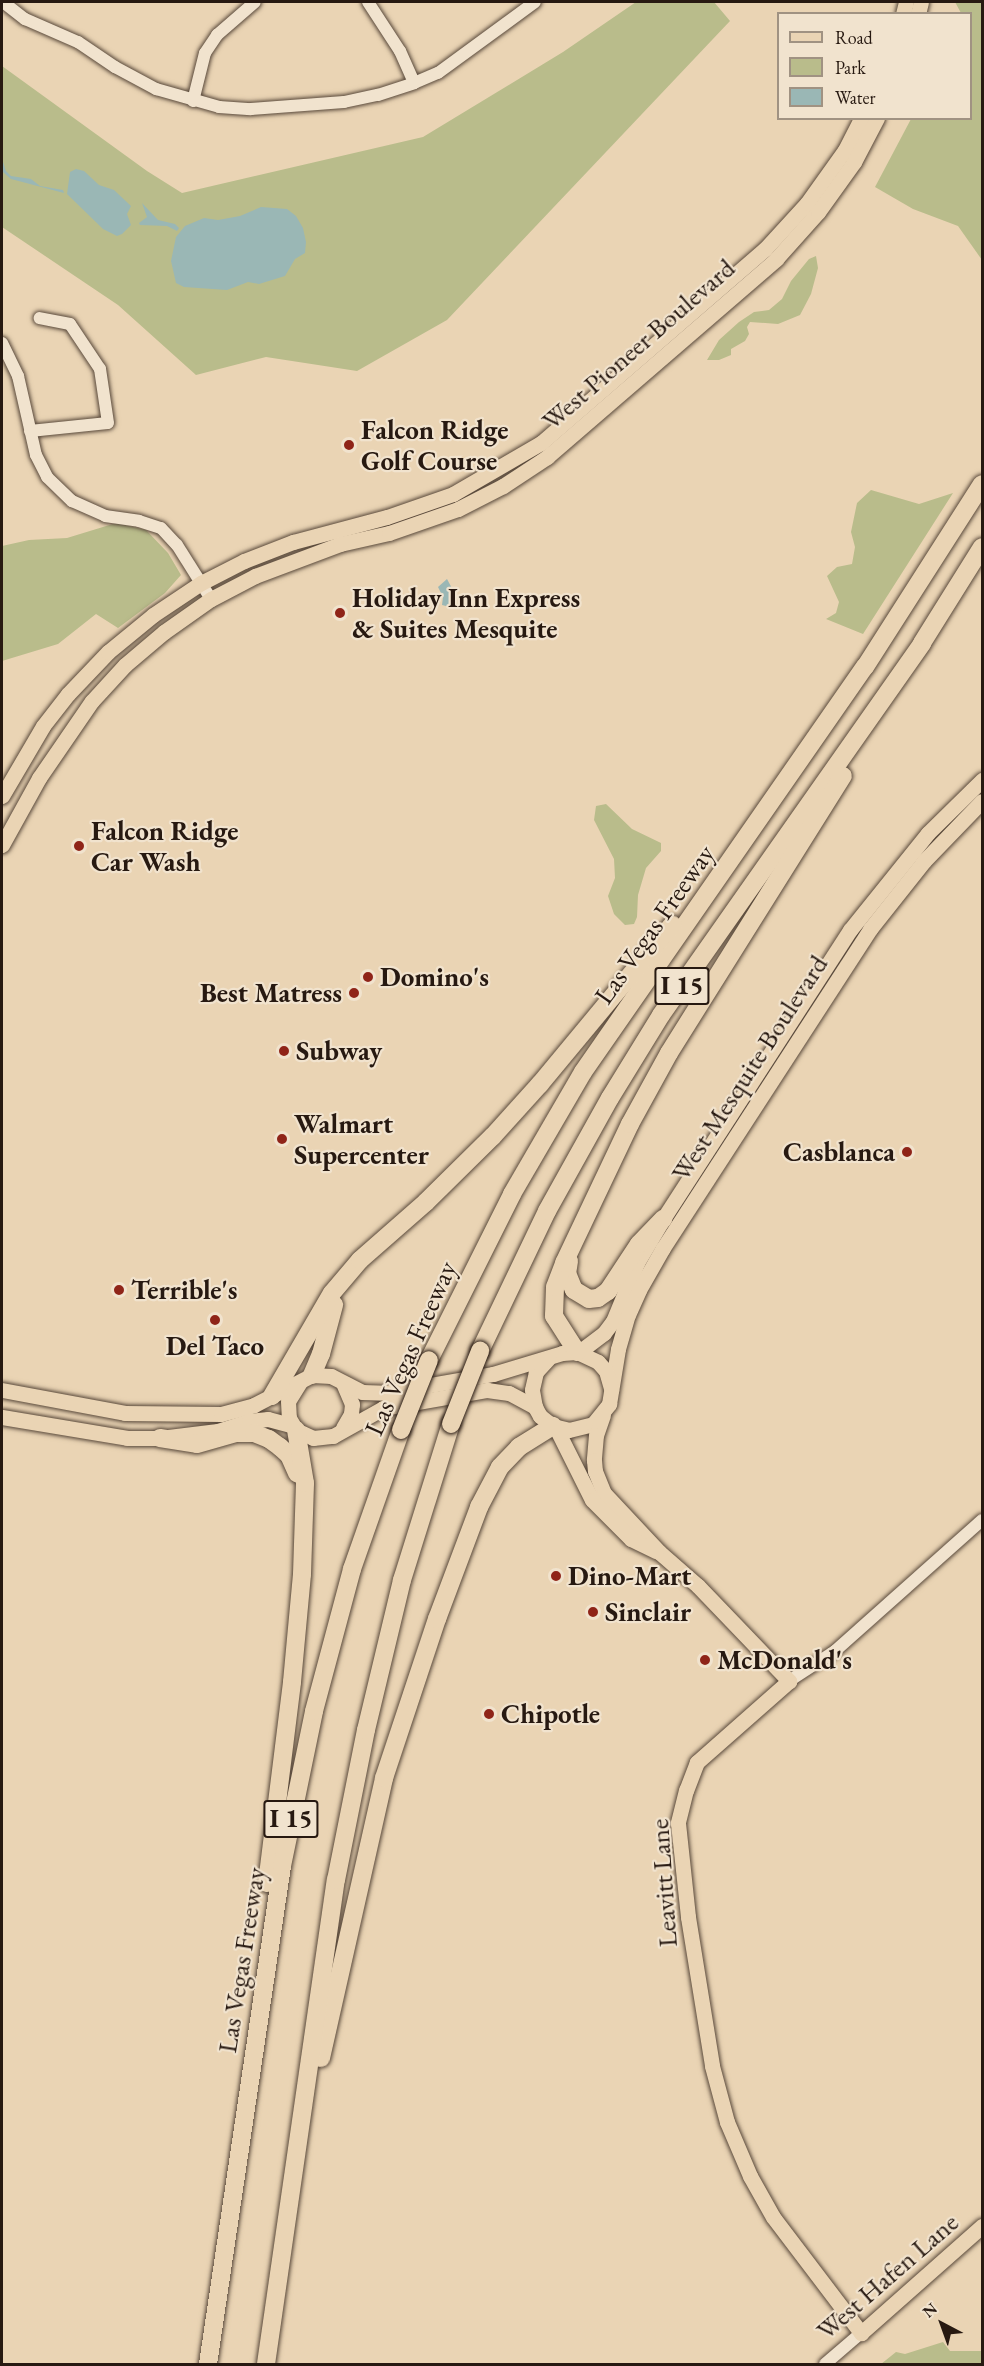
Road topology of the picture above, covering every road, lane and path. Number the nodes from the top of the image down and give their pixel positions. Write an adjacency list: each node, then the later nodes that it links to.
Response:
1 (3, 2): 6 (street)
2 (255, 2): 6 (street)
3 (368, 2): 5 (street)
4 (535, 2): 5 (street)
5 (414, 83): 6 (street)
6 (193, 101)
7 (860, 120): 14 (main road, West Pioneer Boulevard)
8 (876, 120): 15 (main road, West Pioneer Boulevard)
9 (40, 318): 11 (street)
10 (2, 343): 11 (street)
11 (30, 431): 14 (street)
12 (982, 484): 20 (highway, Las Vegas Freeway / I 15)
13 (982, 547): 16 (highway, I 15)
14 (201, 583): 15 (street); 18 (main road, West Pioneer Boulevard)
15 (211, 599): 21 (main road, West Pioneer Boulevard)
16 (922, 643): 23 (highway); 42 (highway, I 15, bridge)
17 (982, 780): 22 (main road, West Mesquite Boulevard)
18 (2, 796)
19 (982, 801): 30 (main road, West Mesquite Boulevard)
20 (756, 825): 24 (highway); 43 (highway, Las Vegas Freeway / I 15, bridge)
21 (2, 845)
22 (663, 1219): 23 (highway); 25 (main road, West Mesquite Boulevard)
23 (569, 1256): 25 (highway)
24 (341, 1283): 27 (highway); 31 (highway)
25 (578, 1352): 26 (main road); 30 (main road)
26 (548, 1359): 28 (main road); 34 (main road)
27 (307, 1377): 28 (main road); 31 (main road); 35 (main road)
28 (343, 1383): 36 (main road)
29 (2, 1390): 31 (main road)
30 (611, 1392): 32 (main road)
31 (272, 1396)
32 (603, 1415): 34 (main road); 40 (main road)
33 (2, 1416): 37 (main road)
34 (546, 1419): 36 (main road); 40 (main road); 42 (highway)
35 (294, 1428): 36 (main road); 37 (main road); 39 (highway)
36 (342, 1430)
37 (160, 1438): 39 (highway)
38 (982, 1520): 41 (street, Leavitt Lane)
39 (306, 1522): 43 (highway)
40 (659, 1552): 41 (main road)
41 (789, 1681): 45 (main road, Leavitt Lane)
42 (291, 2191): 47 (highway, I 15)
43 (229, 2219): 46 (highway, Las Vegas Freeway / I 15)
44 (982, 2226): 45 (main road, West Hafen Lane)
45 (861, 2333): 48 (street, West Hafen Lane)
46 (208, 2364)
47 (266, 2364)
48 (825, 2364)

